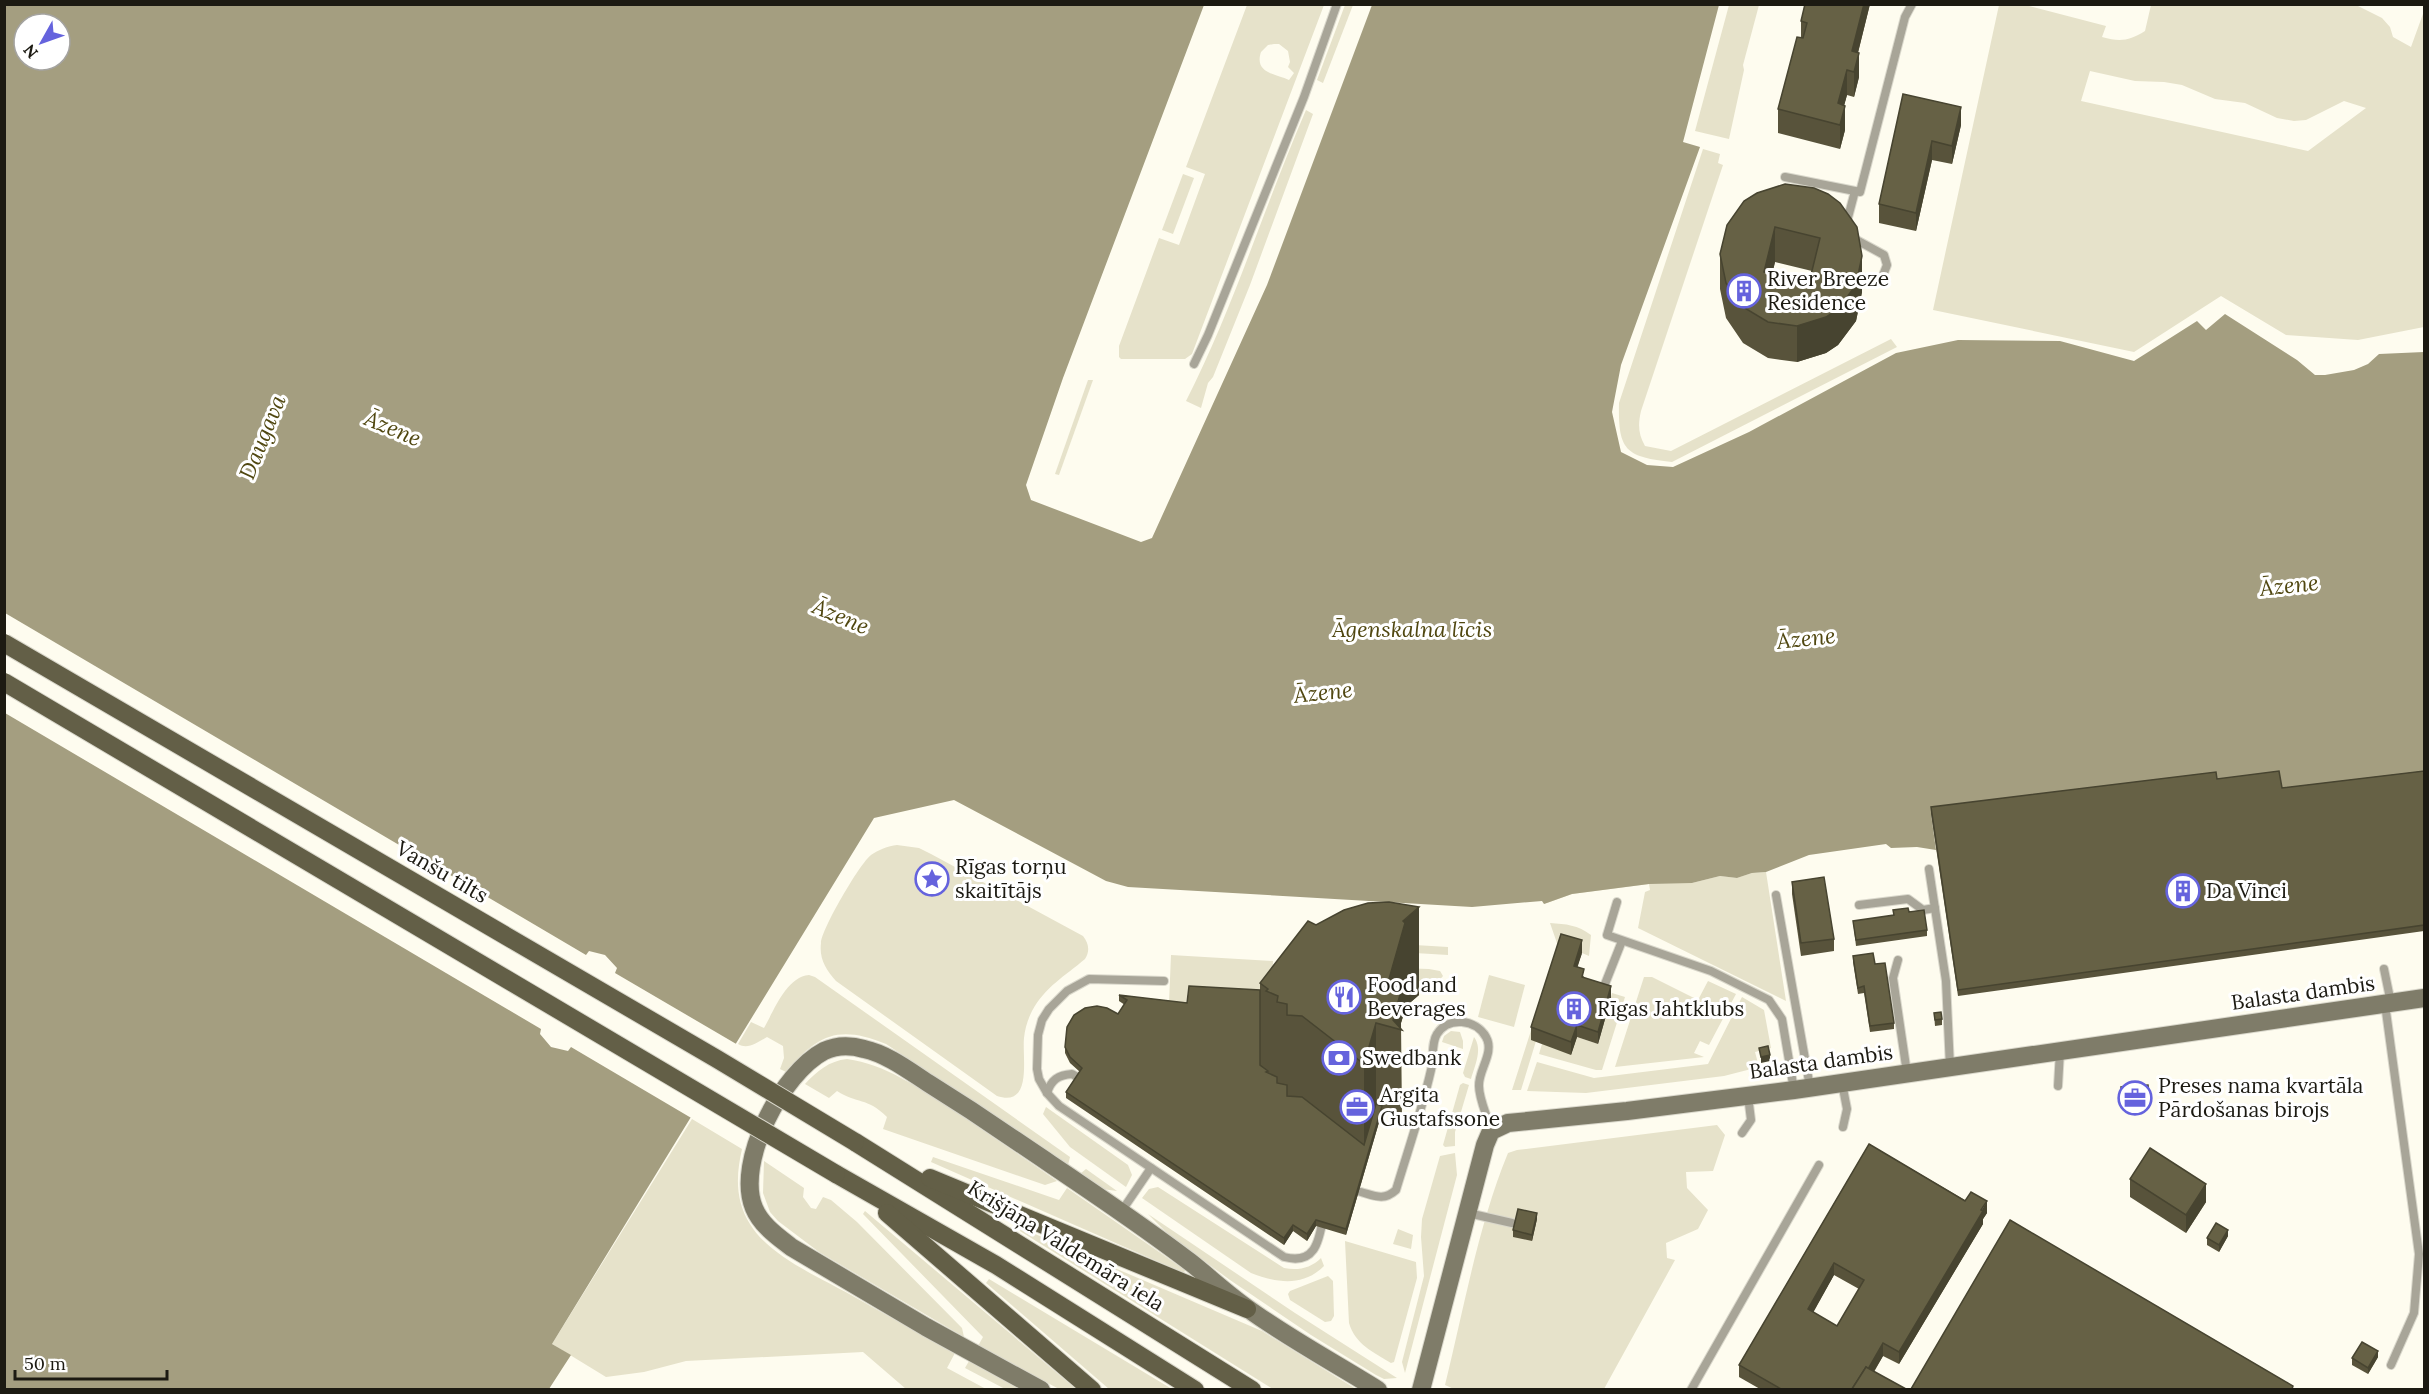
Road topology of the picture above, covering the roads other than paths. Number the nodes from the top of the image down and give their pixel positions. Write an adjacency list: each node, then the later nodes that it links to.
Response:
1 (1337, 4): 6 (lane)
2 (1912, 4): 4 (lane)
3 (1785, 177): 4 (lane)
4 (1855, 191): 5 (lane)
5 (1881, 278)
6 (1194, 364)
7 (4, 643): 33 (main road, Vanšu tilts, bridge)
8 (4, 682): 37 (main road, bridge)
9 (1929, 869): 13 (lane)
10 (1776, 895): 27 (lane)
11 (1617, 902): 14 (lane)
12 (1859, 905): 13 (lane)
13 (1935, 908): 22 (lane)
14 (1622, 940): 18 (lane); 27 (lane)
15 (1898, 960): 23 (lane)
16 (2384, 969): 20 (lane)
17 (1164, 981): 28 (lane)
18 (1605, 984)
19 (2424, 998): 20 (street, Balasta dambis)
20 (2388, 1004): 21 (street, Balasta dambis); 46 (lane)
21 (2060, 1051): 22 (street, Balasta dambis); 26 (lane)
22 (1950, 1066): 23 (street, Balasta dambis)
23 (1907, 1073): 25 (street, Balasta dambis)
24 (1079, 1078): 28 (lane)
25 (1842, 1083): 27 (street, Balasta dambis); 30 (lane)
26 (2058, 1086)
27 (1802, 1089): 29 (street, Balasta dambis)
28 (1047, 1093): 36 (lane)
29 (1748, 1096): 31 (street, Balasta dambis); 32 (lane)
30 (1843, 1126)
31 (1491, 1131): 38 (lane); 41 (street)
32 (1742, 1133)
33 (855, 1142): 34 (main road, Krišjāņa Valdemāra iela)
34 (879, 1156): 45 (main road); 50 (main road, Krišjāņa Valdemāra iela)
35 (1819, 1165): 53 (lane)
36 (1151, 1168): 40 (lane); 44 (lane)
37 (856, 1186): 48 (main road); 49 (main road)
38 (1361, 1192)
39 (1324, 1208): 44 (lane)
40 (1121, 1213): 45 (street); 47 (street)
41 (1468, 1213): 43 (lane); 52 (street)
42 (1314, 1219): 44 (lane)
43 (1512, 1223)
44 (1322, 1228)
45 (1247, 1309): 51 (street)
46 (2391, 1365)
47 (1041, 1389)
48 (1092, 1389)
49 (1195, 1389)
50 (1252, 1389)
51 (1378, 1389)
52 (1421, 1389)
53 (1691, 1389)

